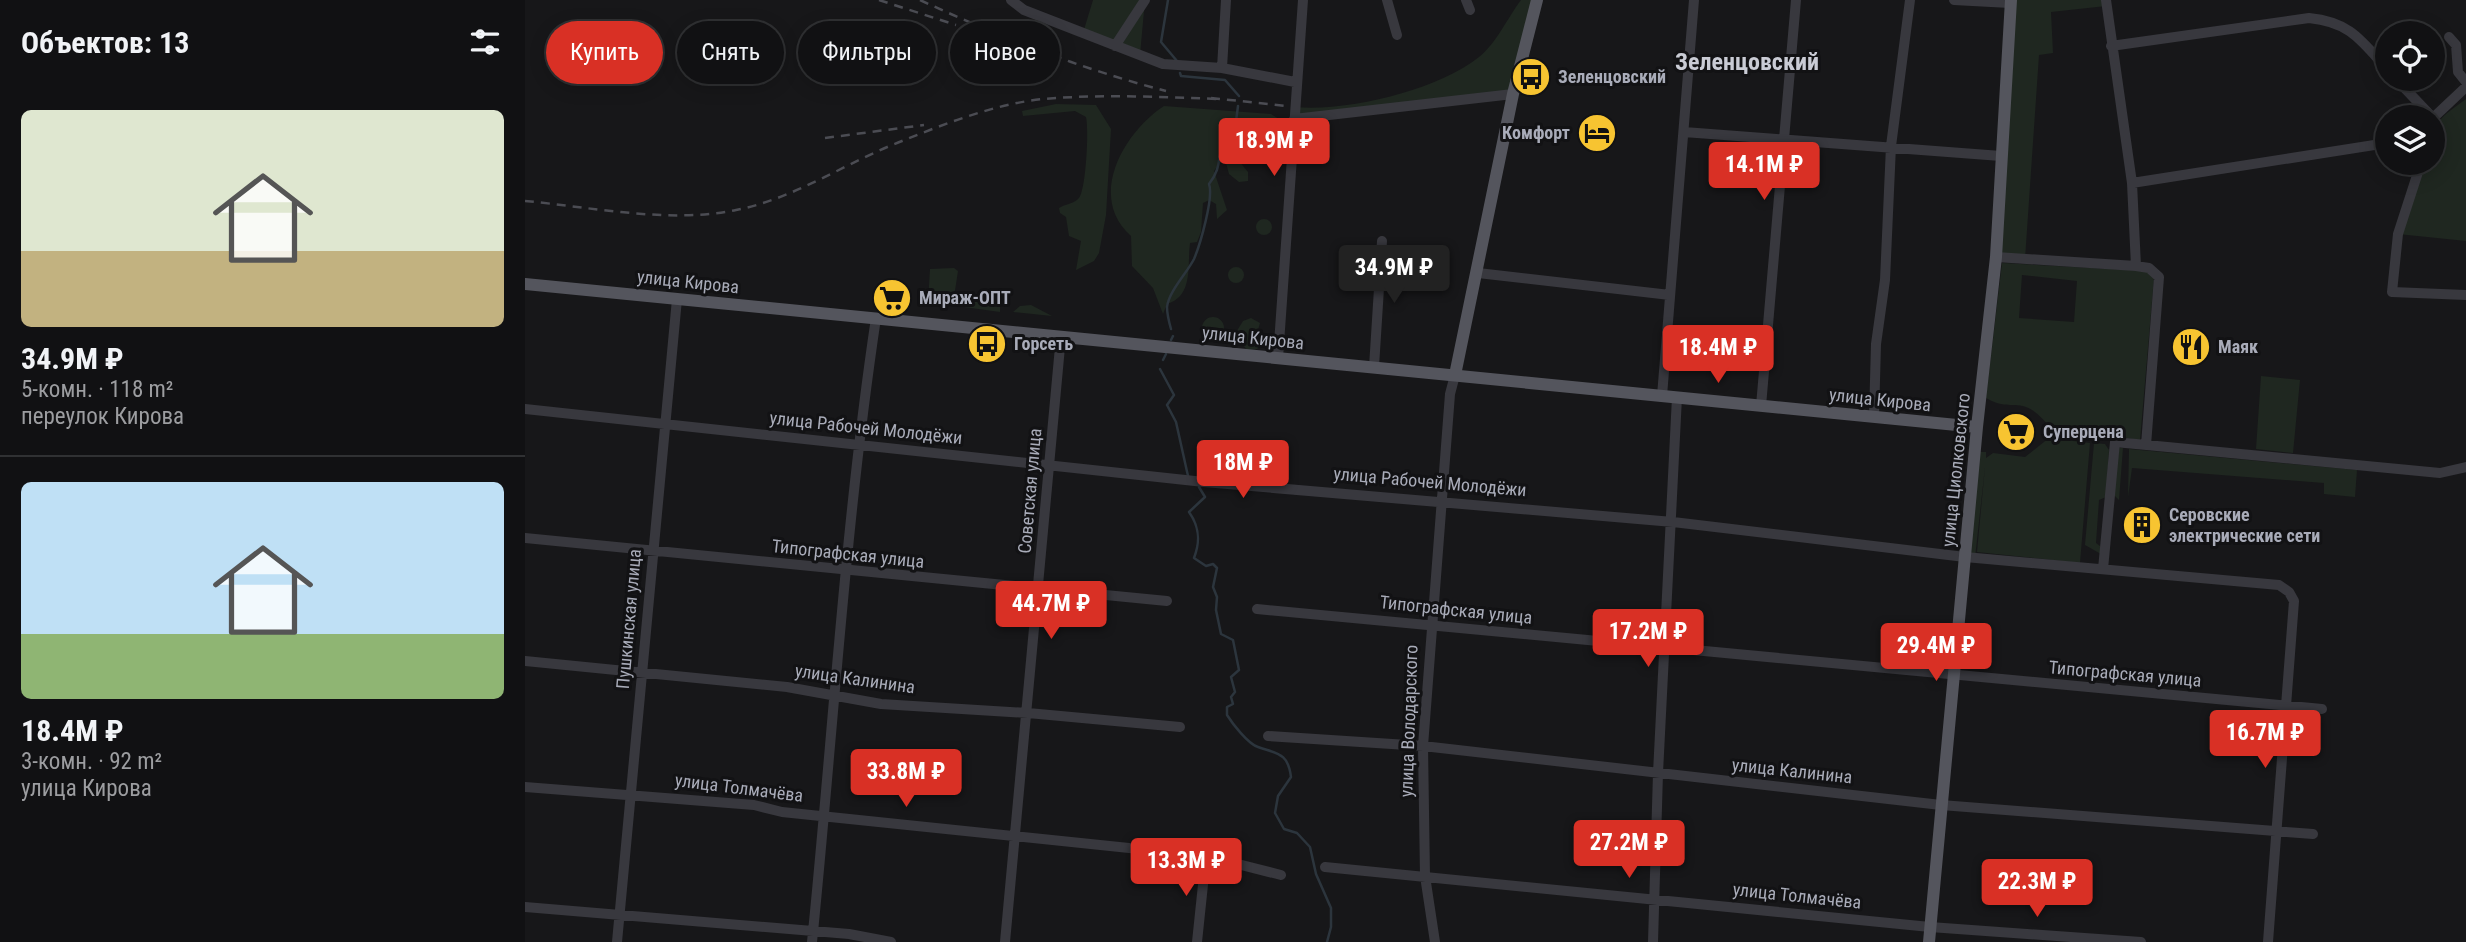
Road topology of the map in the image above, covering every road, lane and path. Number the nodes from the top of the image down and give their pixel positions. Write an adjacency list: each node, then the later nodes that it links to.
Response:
1 (1011, 0): 15 (street)
2 (1145, 0): 15 (street)
3 (1226, 0): 18 (street)
4 (1303, 0): 19 (street)
5 (1387, 0): 13 (street)
6 (1537, 0): 23 (main road)
7 (1694, 0): 27 (street)
8 (1796, 0): 28 (street)
9 (1910, 0): 30 (street)
10 (1954, 0): 12 (street)
11 (2106, 0): 16 (street)
12 (2010, 1): 31 (main road, улица Циолковского)
13 (1398, 35)
14 (2449, 37): 20 (street)
15 (1115, 46): 18 (street)
16 (2111, 46): 17 (street); 33 (street)
17 (2375, 56)
18 (1222, 68): 19 (street)
19 (1296, 82): 26 (street)
20 (2466, 82)
21 (2466, 87): 25 (street)
22 (2407, 91): 24 (street)
23 (1513, 94): 26 (street); 37 (main road)
24 (2421, 105)
25 (2445, 106)
26 (1294, 119): 44 (street)
27 (1684, 132): 28 (street); 39 (street)
28 (1786, 139): 30 (street); 49 (street)
29 (2375, 145): 33 (street)
30 (1891, 146): 31 (street); 51 (street)
31 (2001, 156): 35 (main road, улица Циолковского)
32 (2417, 175): 40 (street)
33 (2131, 183): 36 (street)
34 (1382, 241): 45 (street)
35 (1996, 257): 36 (street); 53 (main road, улица Циолковского)
36 (2136, 265): 55 (street)
37 (1478, 273): 39 (street); 46 (main road)
38 (525, 284): 41 (main road, улица Кирова)
39 (1670, 295): 47 (street)
40 (2466, 295)
41 (677, 299): 42 (main road, улица Кирова); 52 (street, Пушкинская улица)
42 (876, 318): 43 (main road, улица Кирова); 54 (street)
43 (1061, 336): 44 (main road, улица Кирова); 56 (street, Советская улица)
44 (1278, 358): 45 (main road, улица Кирова)
45 (1374, 367): 46 (main road, улица Кирова)
46 (1455, 375): 47 (main road, улица Кирова); 58 (street, улица Володарского)
47 (1662, 396): 48 (main road, улица Кирова)
48 (1677, 397): 49 (main road, улица Кирова); 59 (street)
49 (1761, 406): 51 (main road, улица Кирова)
50 (525, 409): 52 (street, улица Рабочей Молодёжи)
51 (1874, 417): 53 (main road, улица Кирова)
52 (665, 425): 54 (street, улица Рабочей Молодёжи); 61 (street, Пушкинская улица)
53 (1977, 427): 62 (main road, улица Циолковского)
54 (858, 444): 56 (street, улица Рабочей Молодёжи); 64 (street)
55 (2146, 445): 57 (street); 63 (street)
56 (1049, 464): 58 (street, улица Рабочей Молодёжи); 65 (street, Советская улица)
57 (2465, 469)
58 (1441, 500): 59 (street, улица Рабочей Молодёжи); 68 (street, улица Володарского)
59 (1673, 522): 62 (street, улица Рабочей Молодёжи); 69 (street)
60 (525, 538): 61 (street, Типографская улица)
61 (653, 550): 64 (street, Типографская улица); 71 (street, Пушкинская улица)
62 (1965, 557): 63 (street, улица Рабочей Молодёжи); 72 (main road, улица Циолковского)
63 (2103, 569): 74 (street, улица Рабочей Молодёжи)
64 (845, 572): 65 (street, Типографская улица); 73 (street)
65 (1040, 590): 66 (street, Типографская улица); 76 (street, Советская улица)
66 (1167, 601)
67 (1257, 609): 68 (street, Типографская улица)
68 (1430, 625): 69 (street, Типографская улица); 79 (street, улица Володарского)
69 (1664, 648): 72 (street, Типографская улица); 80 (street)
70 (525, 661): 71 (street, улица Калинина)
71 (642, 671): 73 (street, улица Калинина); 82 (street, Пушкинская улица)
72 (1954, 676): 74 (street, Типографская улица); 83 (main road, улица Циолковского)
73 (833, 697): 76 (street, улица Калинина); 84 (street)
74 (2285, 705): 75 (street, Типографская улица); 85 (street)
75 (2322, 709)
76 (1028, 713): 77 (street, улица Калинина); 87 (street, Советская улица)
77 (1180, 727)
78 (1268, 737): 79 (street, улица Калинина)
79 (1423, 746): 80 (street, улица Калинина); 91 (street, улица Володарского)
80 (1658, 773): 83 (street, улица Калинина); 92 (street)
81 (525, 787): 82 (street, улица Толмачёва)
82 (631, 794): 84 (street, улица Толмачёва); 94 (street, Пушкинская улица)
83 (1941, 805): 85 (street, улица Калинина); 95 (main road, улица Циолковского)
84 (825, 816): 87 (street, улица Толмачёва); 96 (street)
85 (2276, 831): 86 (street, улица Калинина); 106 (street)
86 (2313, 834)
87 (1016, 835): 88 (street, улица Толмачёва); 100 (street, Советская улица)
88 (1206, 856): 90 (street, улица Толмачёва); 101 (street)
89 (1325, 867): 91 (street, улица Толмачёва)
90 (1281, 875)
91 (1425, 876): 92 (street, улица Толмачёва); 102 (street, улица Володарского)
92 (1654, 898): 95 (street, улица Толмачёва); 103 (street)
93 (525, 907): 94 (street)
94 (620, 914): 96 (street); 98 (street, Пушкинская улица)
95 (1930, 927): 97 (street, улица Толмачёва); 104 (main road, улица Циолковского)
96 (813, 937): 99 (street)
97 (2097, 940): 105 (street, улица Толмачёва)
98 (617, 942)
99 (891, 942)
100 (1005, 942)
101 (1198, 942)
102 (1435, 942)
103 (1653, 942)
104 (1929, 942)
105 (2141, 942)
106 (2268, 942)

